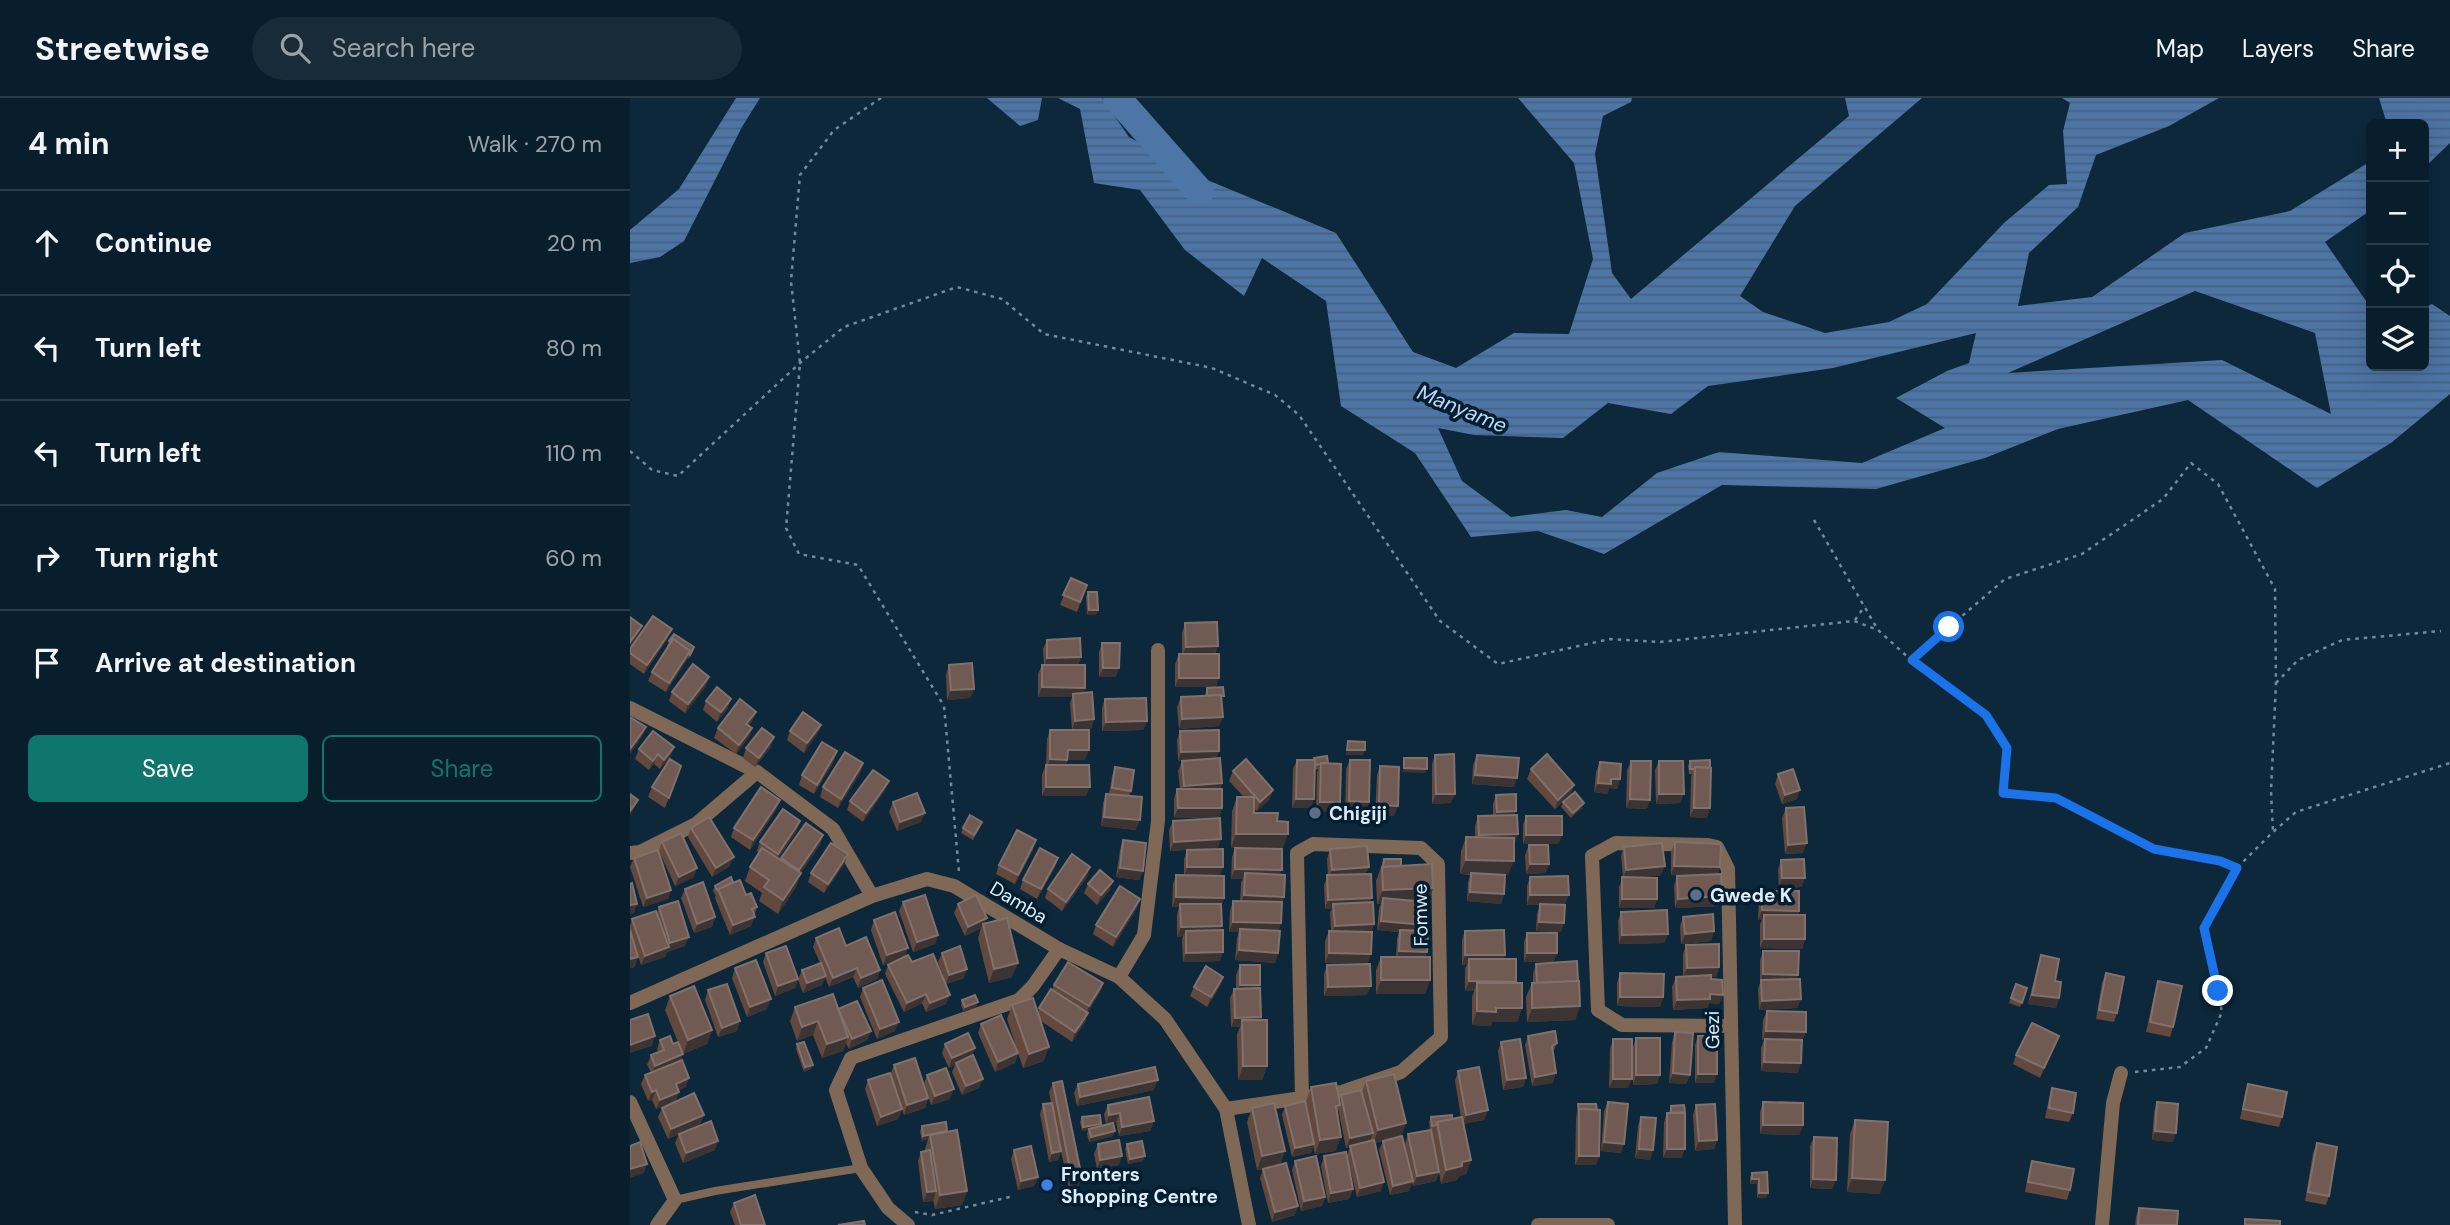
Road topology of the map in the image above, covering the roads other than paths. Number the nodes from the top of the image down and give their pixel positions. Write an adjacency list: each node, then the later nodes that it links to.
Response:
1 (1158, 650): 7 (street)
2 (630, 708): 3 (street)
3 (757, 772): 4 (street); 5 (street)
4 (630, 853)
5 (872, 896): 6 (street, Damba); 8 (street, Damba)
6 (1059, 949): 7 (street, Damba); 14 (street)
7 (1119, 977): 13 (street, Damba)
8 (630, 1003)
9 (1731, 1026): 9 (street, Gezi); 21 (street, Gezi)
10 (2122, 1073): 22 (street)
11 (1302, 1098): 11 (street, Fomwe); 13 (street, Fomwe)
12 (630, 1102): 15 (street)
13 (1226, 1109): 18 (street, Damba)
14 (861, 1168): 15 (lane); 17 (street)
15 (675, 1200): 16 (street)
16 (657, 1225)
17 (908, 1225)
18 (1249, 1225)
19 (1538, 1225): 20 (street)
20 (1608, 1225)
21 (1735, 1225)
22 (2102, 1225)

